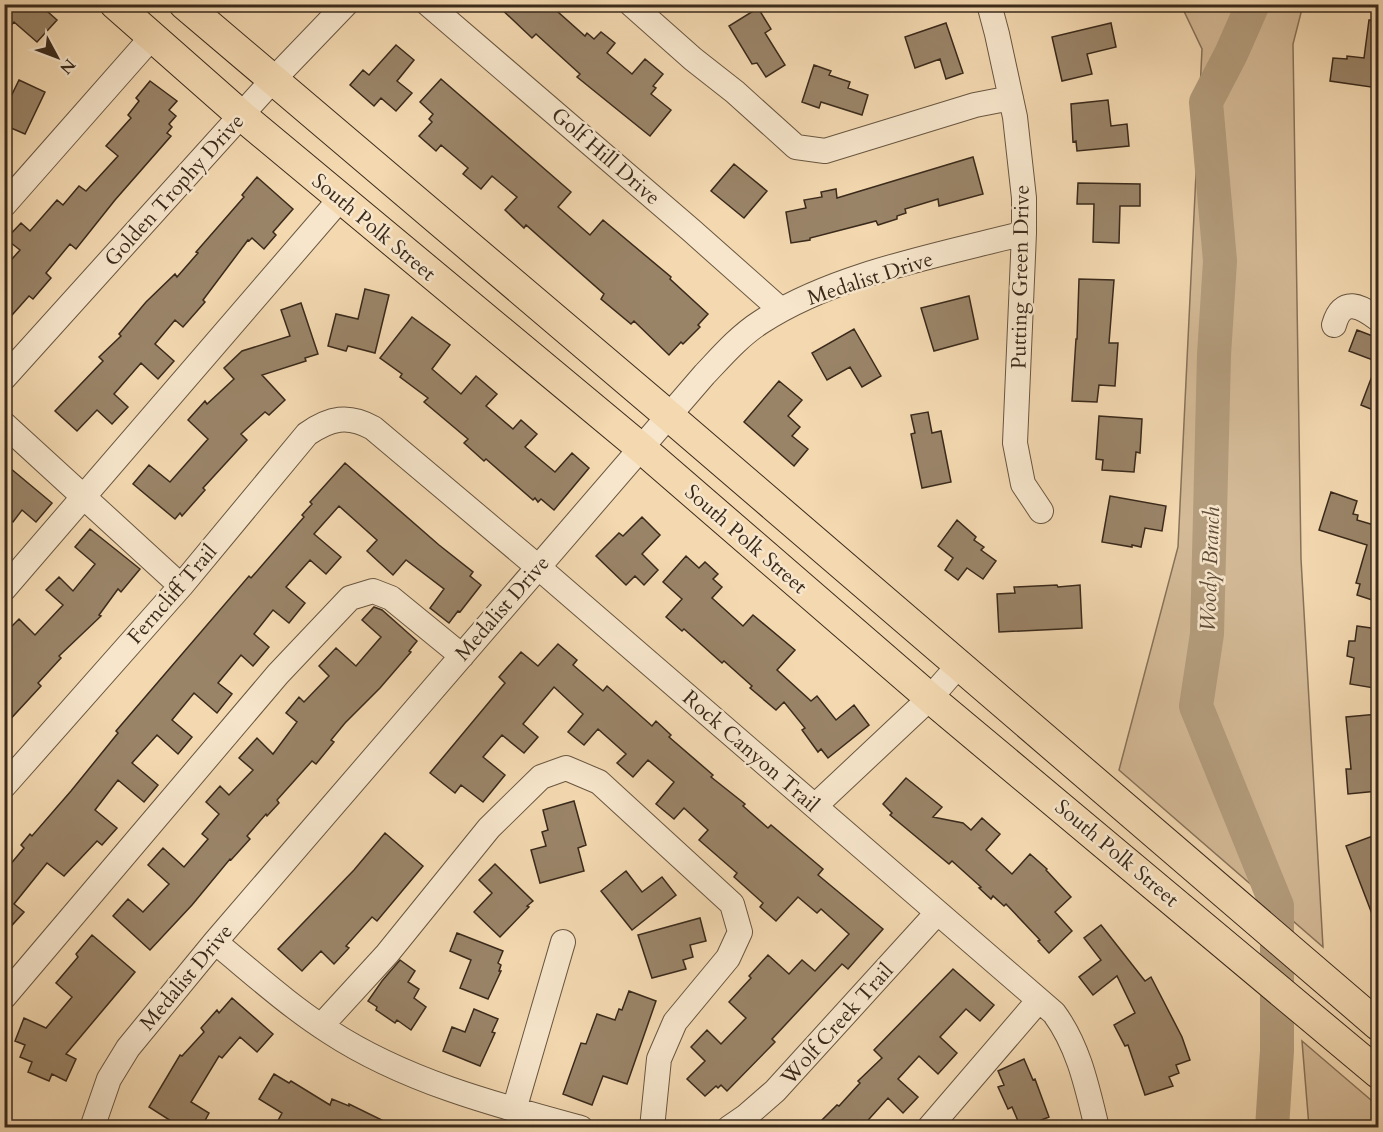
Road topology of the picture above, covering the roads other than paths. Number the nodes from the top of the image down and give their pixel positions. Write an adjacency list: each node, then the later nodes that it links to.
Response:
1 (115, 4): 7 (main road, South Polk Street)
2 (184, 4): 8 (main road, South Polk Street)
3 (346, 4): 8 (street, Golden Trophy Drive)
4 (429, 4): 14 (street, Golf Hill Drive)
5 (631, 4): 9 (street)
6 (988, 4): 9 (street, Putting Green Drive)
7 (152, 37): 10 (main road, South Polk Street); 12 (street)
8 (272, 81): 10 (street, Golden Trophy Drive); 18 (main road, South Polk Street)
9 (1011, 99): 13 (street, Putting Green Drive)
10 (242, 116): 11 (main road, South Polk Street); 17 (street, Golden Trophy Drive)
11 (341, 198): 21 (main road, South Polk Street); 22 (street)
12 (4, 205)
13 (1024, 233): 14 (street, Medalist Drive); 23 (street, Putting Green Drive)
14 (781, 310): 18 (street, Medalist Drive)
15 (1378, 319): 16 (street)
16 (1334, 325)
17 (4, 378)
18 (669, 416): 21 (street, Medalist Drive); 28 (main road, South Polk Street)
19 (348, 418): 24 (street, Rock Canyon Trail); 25 (street, Ferncliff Trail)
20 (4, 424): 22 (street)
21 (641, 448): 24 (street, Medalist Drive); 29 (main road, South Polk Street)
22 (84, 497): 25 (street); 26 (street)
23 (1041, 511)
24 (538, 567): 27 (street, Medalist Drive); 31 (street, Rock Canyon Trail)
25 (181, 586): 30 (street, Ferncliff Trail)
26 (4, 589)
27 (462, 656): 33 (street, Medalist Drive); 35 (street)
28 (959, 665): 29 (street); 37 (main road, South Polk Street)
29 (930, 698): 31 (street); 39 (main road, South Polk Street)
30 (4, 786)
31 (815, 806): 32 (street, Rock Canyon Trail)
32 (938, 913): 36 (street, Rock Canyon Trail); 44 (street, Wolf Creek Trail)
33 (215, 942): 38 (street); 41 (street, Medalist Drive)
34 (562, 942): 40 (street)
35 (4, 997)
36 (1039, 1000): 45 (street); 46 (street, Rock Canyon Trail)
37 (1378, 1025)
38 (321, 1026): 40 (street); 43 (street)
39 (1378, 1073)
40 (514, 1110): 42 (street)
41 (92, 1128)
42 (581, 1128)
43 (652, 1128)
44 (729, 1128)
45 (929, 1128)
46 (1097, 1128)

